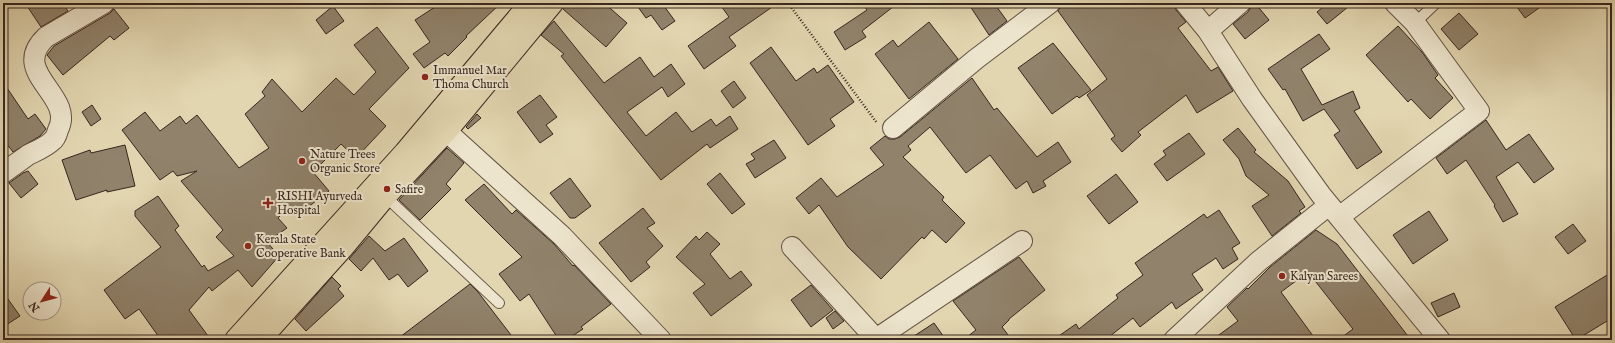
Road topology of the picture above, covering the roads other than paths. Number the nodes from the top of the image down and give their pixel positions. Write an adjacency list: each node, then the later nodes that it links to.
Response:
1 (104, 3): 13 (street)
2 (532, 3): 20 (highway)
3 (552, 3): 12 (highway)
4 (1050, 3): 11 (street)
5 (1185, 3): 10 (street)
6 (1240, 3): 10 (street)
7 (1396, 3): 9 (street)
8 (1436, 3): 9 (lane)
9 (1415, 23): 15 (street)
10 (1208, 31): 15 (street)
11 (893, 128)
12 (446, 131): 14 (highway); 22 (street)
13 (3, 173)
14 (385, 196): 18 (lane); 21 (highway)
15 (1334, 211): 23 (street); 24 (street)
16 (1022, 241): 19 (street)
17 (792, 247): 19 (street)
18 (499, 303)
19 (877, 339)
20 (236, 340)
21 (259, 340)
22 (661, 340)
23 (1174, 340)
24 (1440, 340)

